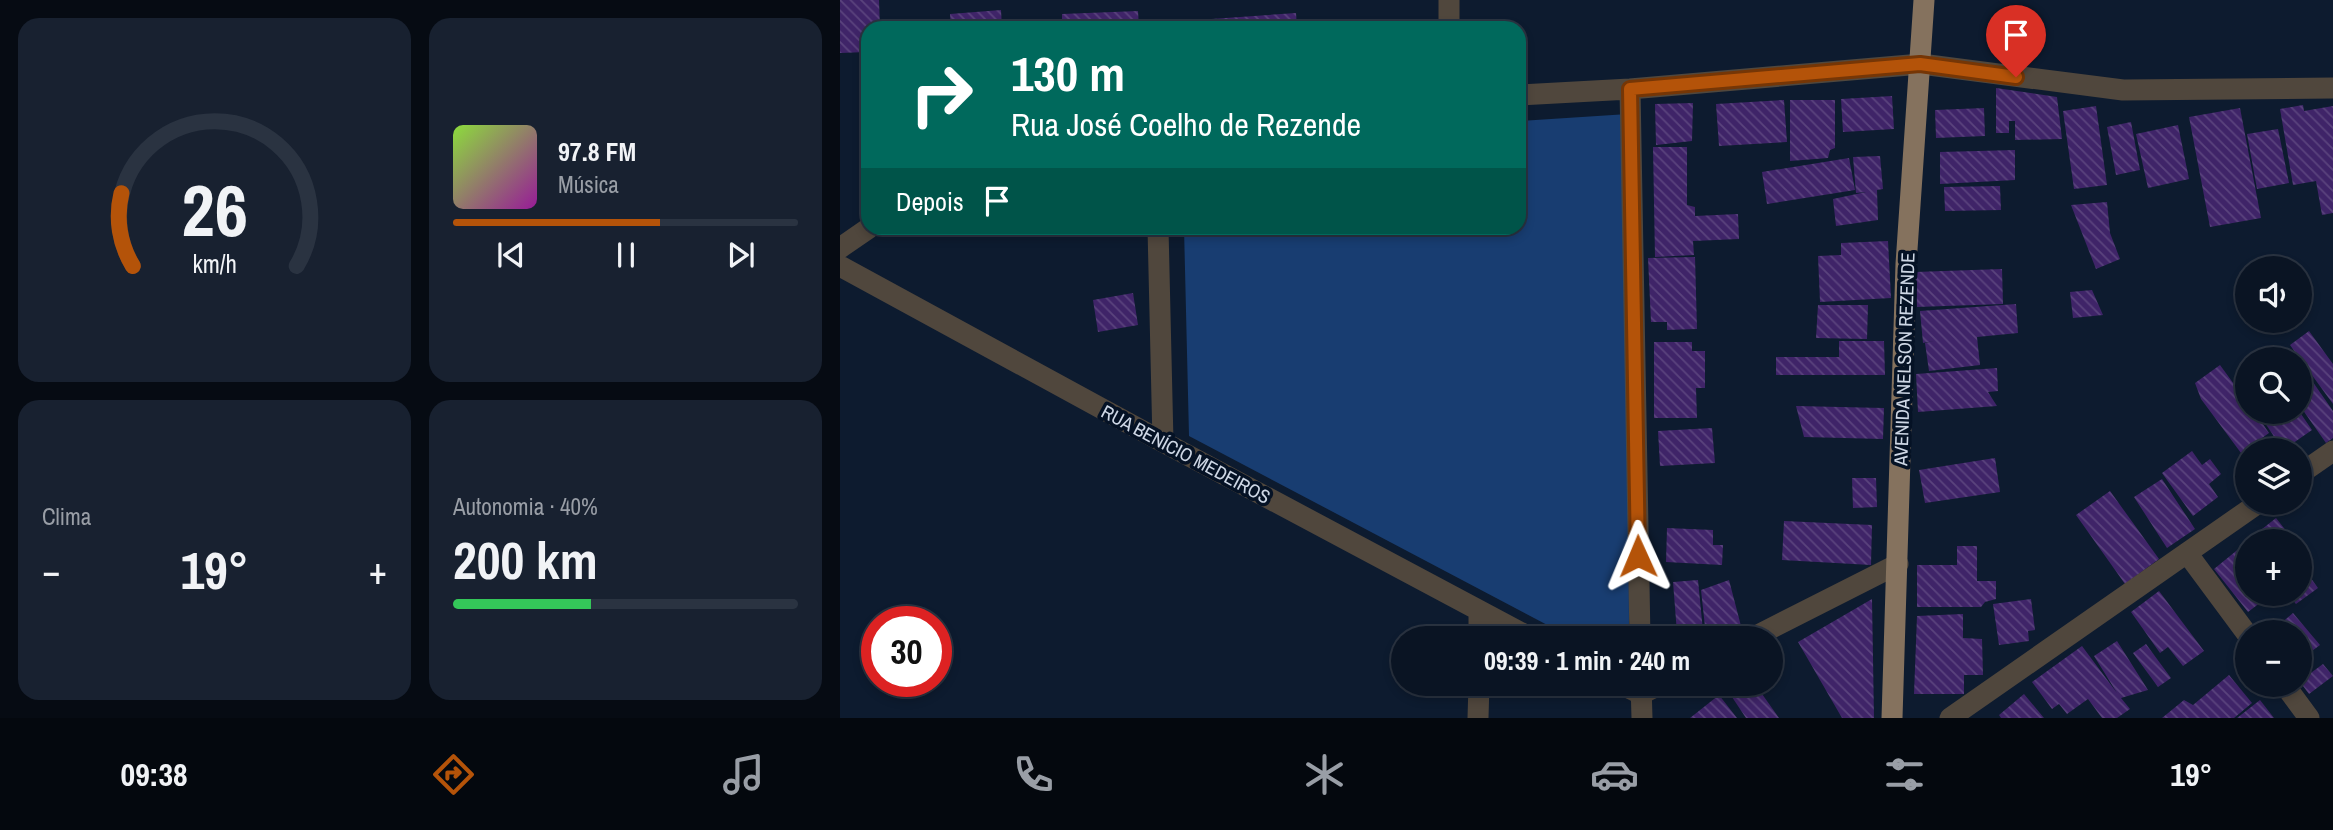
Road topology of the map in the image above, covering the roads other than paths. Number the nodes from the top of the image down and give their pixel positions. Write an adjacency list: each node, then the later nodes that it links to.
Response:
1 (1449, 0): 3 (street)
2 (1924, 0): 4 (main road, AVENIDA NELSON REZENDE)
3 (1449, 21)
4 (1920, 64): 5 (street); 6 (street); 17 (main road, AVENIDA NELSON REZENDE)
5 (2333, 88)
6 (1630, 89): 7 (street); 22 (street)
7 (1526, 95)
8 (861, 234): 10 (street)
9 (1158, 235): 12 (street)
10 (840, 248)
11 (840, 265): 12 (street, RUA BENÍCIO MEDEIROS)
12 (1163, 442): 18 (street, RUA BENÍCIO MEDEIROS)
13 (2333, 451): 14 (street)
14 (2312, 466)
15 (2241, 515): 16 (street)
16 (2187, 553): 19 (street); 30 (street)
17 (1898, 564): 23 (street); 29 (main road, AVENIDA NELSON REZENDE)
18 (1479, 611): 20 (street); 21 (street, RUA BENÍCIO MEDEIROS)
19 (2237, 620)
20 (1479, 626)
21 (1508, 626)
22 (1640, 626)
23 (1776, 626)
24 (1479, 696): 27 (street)
25 (1641, 696): 28 (street)
26 (2294, 697): 31 (street)
27 (1478, 718)
28 (1642, 718)
29 (1892, 718)
30 (1950, 718)
31 (2309, 718)

